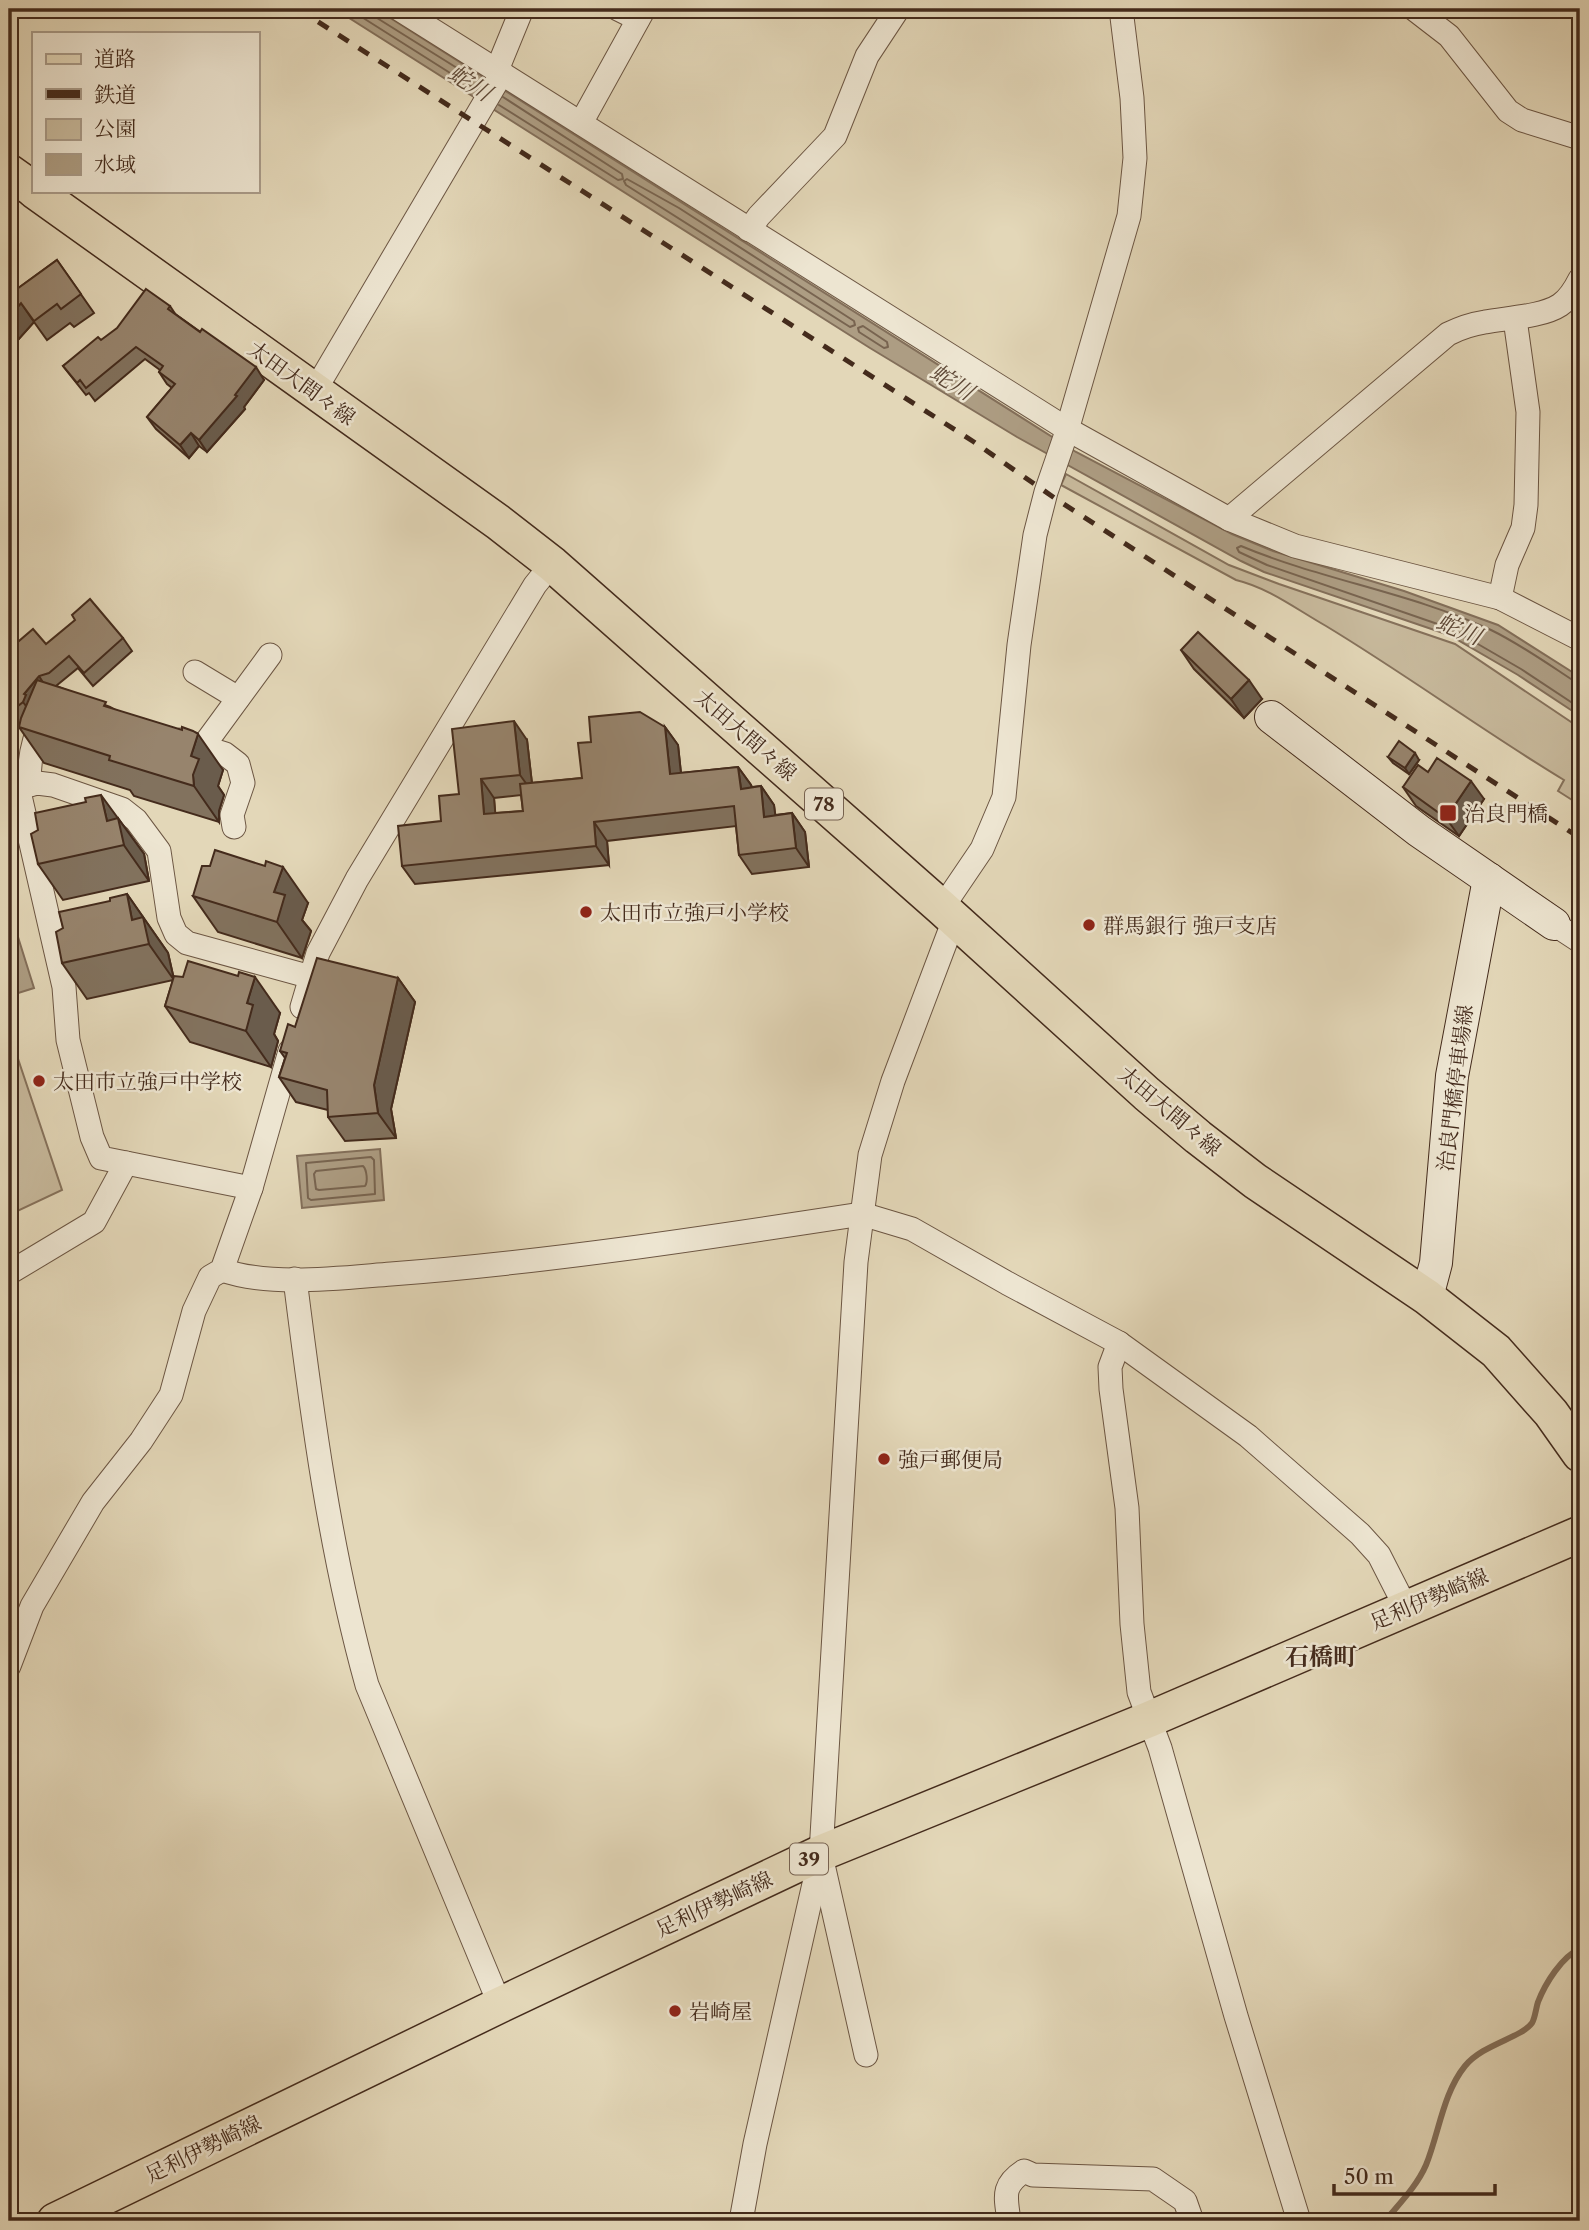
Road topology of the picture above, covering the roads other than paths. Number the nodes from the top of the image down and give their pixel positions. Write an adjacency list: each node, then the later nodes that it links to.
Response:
1 (400, 9): 7 (street)
2 (522, 9): 7 (street)
3 (898, 9): 13 (street)
4 (1121, 9): 17 (street)
5 (1414, 9): 9 (street)
6 (633, 12): 8 (street)
7 (499, 74): 8 (street); 16 (street)
8 (581, 123): 13 (street)
9 (1580, 138)
10 (9, 172): 11 (main road, 太田大間々線 / 78)
11 (32, 189)
12 (37, 192): 16 (main road, 太田大間々線 / 78)
13 (749, 230): 17 (street)
14 (1580, 279): 15 (street)
15 (1515, 319): 18 (street); 20 (street)
16 (314, 392): 19 (main road, 太田大間々線 / 78)
17 (1066, 433): 18 (street); 33 (street)
18 (1229, 519): 20 (street)
19 (552, 564): 33 (main road, 太田大間々線 / 78); 39 (street)
20 (1500, 598): 21 (street)
21 (1578, 635)
22 (270, 655): 24 (street)
23 (195, 672): 24 (street)
24 (238, 698): 28 (street)
25 (56, 701): 29 (street)
26 (1271, 716): 31 (main road)
27 (166, 735): 28 (street)
28 (204, 749): 30 (street)
29 (19, 788): 32 (street); 37 (street)
30 (234, 827)
31 (1489, 879): 35 (main road); 46 (main road, 治良門橋停車場線)
32 (167, 912): 34 (street); 39 (street)
33 (949, 916): 42 (street); 46 (main road, 太田大間々線 / 78)
34 (142, 918)
35 (1554, 924): 38 (street)
36 (77, 933): 37 (street)
37 (51, 939): 40 (street)
38 (1580, 941)
39 (311, 977): 41 (street)
40 (126, 1163): 41 (street); 44 (street)
41 (251, 1188): 43 (street)
42 (862, 1214): 45 (street); 47 (street); 53 (street)
43 (222, 1270): 45 (street); 51 (street)
44 (9, 1273)
45 (295, 1279): 54 (street)
46 (1427, 1297): 48 (main road, 太田大間々線 / 78)
47 (1119, 1343): 50 (street); 52 (street)
48 (1580, 1454)
49 (1580, 1534): 50 (main road, 足利伊勢崎線 / 39)
50 (1406, 1608): 52 (main road, 足利伊勢崎線 / 39)
51 (9, 1666)
52 (1150, 1718): 53 (main road, 足利伊勢崎線 / 39); 60 (street)
53 (821, 1853): 54 (main road, 足利伊勢崎線 / 39); 55 (street); 57 (street)
54 (500, 2005): 56 (main road, 足利伊勢崎線 / 39)
55 (866, 2055)
56 (55, 2221)
57 (741, 2221)
58 (1009, 2221): 59 (street)
59 (1192, 2221)
60 (1299, 2221)

